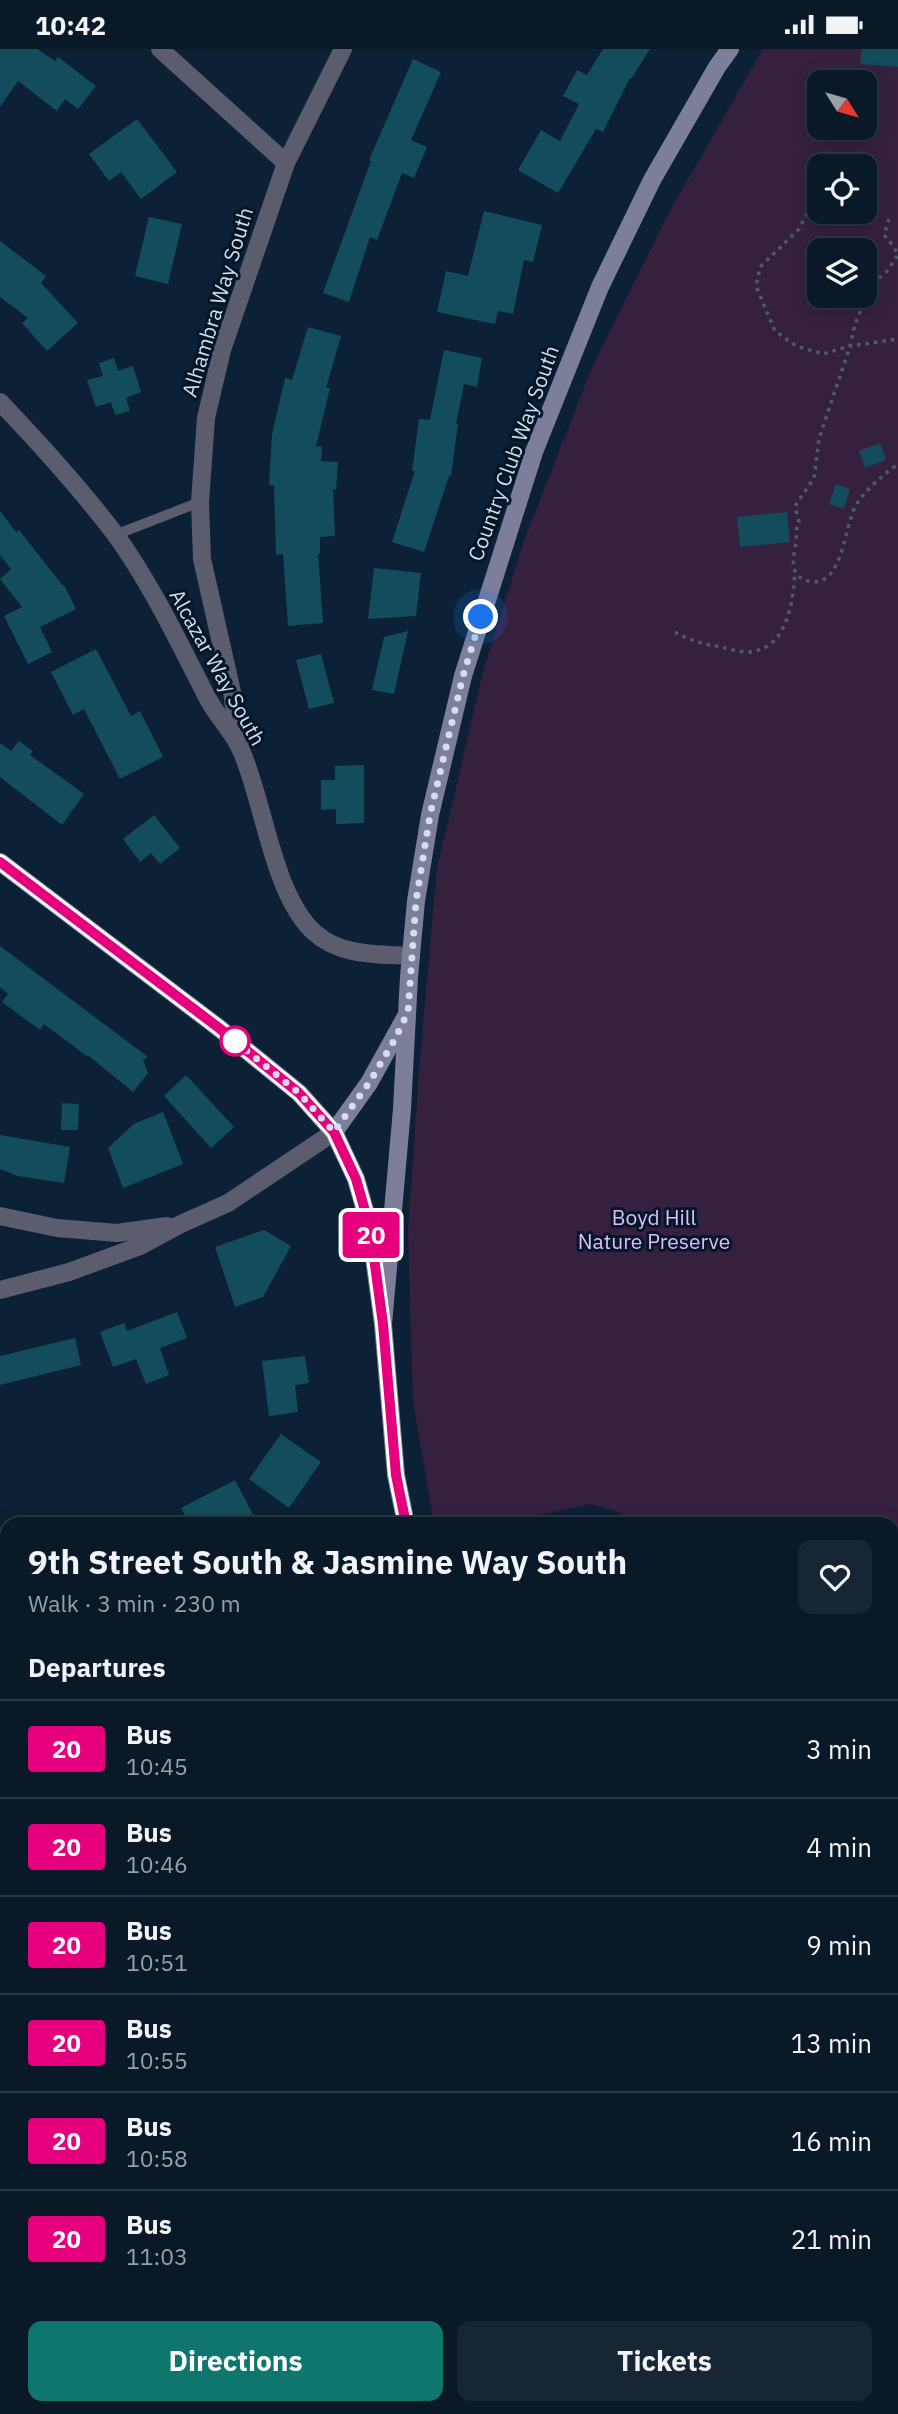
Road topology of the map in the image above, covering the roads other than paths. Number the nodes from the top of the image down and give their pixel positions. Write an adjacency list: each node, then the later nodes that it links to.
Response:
1 (160, 49): 4 (street)
2 (343, 49): 4 (street, Alhambra Way South)
3 (730, 49): 10 (street, Country Club Way South)
4 (286, 163): 6 (street, Alhambra Way South)
5 (0, 403): 7 (street, Alcazar Way South)
6 (201, 502): 7 (lane); 8 (street, Alhambra Way South)
7 (115, 535): 8 (street, Alcazar Way South)
8 (240, 748): 10 (street, Alcazar Way South)
9 (0, 862): 12 (street)
10 (411, 956): 11 (street, Country Club Way South)
11 (408, 1012): 12 (street, Country Club Way South); 16 (street)
12 (334, 1132): 14 (street); 16 (street)
13 (0, 1216): 14 (street)
14 (181, 1224): 15 (street)
15 (0, 1290)
16 (383, 1324): 17 (street)
17 (405, 1517)

